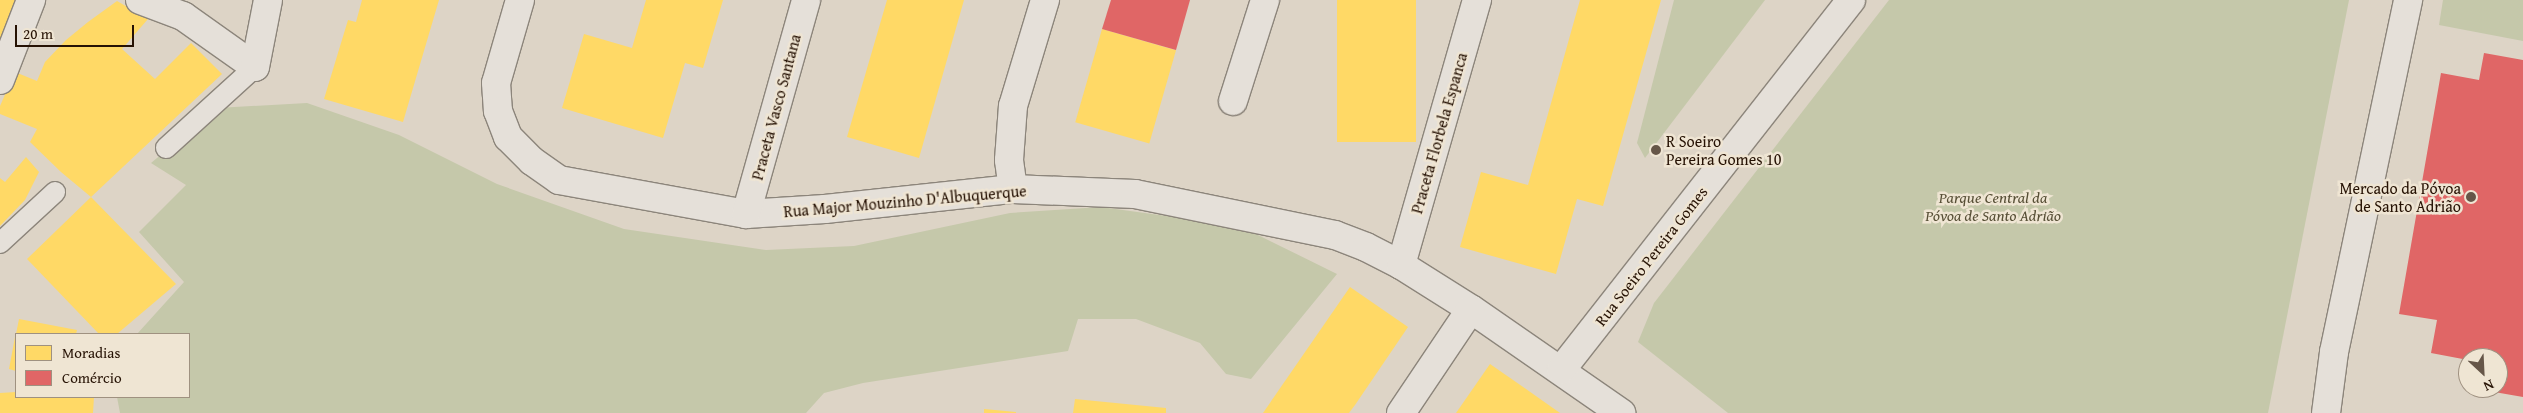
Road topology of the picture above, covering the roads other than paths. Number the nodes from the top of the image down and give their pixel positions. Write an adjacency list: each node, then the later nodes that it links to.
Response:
1 (31, 0): 13 (street)
2 (140, 0): 11 (street)
3 (268, 0): 12 (street)
4 (520, 0): 18 (street, Rua Major Mouzinho D'Albuquerque)
5 (806, 0): 18 (street, Praceta Vasco Santana)
6 (1045, 0): 16 (street)
7 (1265, 0): 14 (street)
8 (1476, 0): 20 (street, Praceta Florbela Espanca)
9 (1851, 0): 22 (street, Rua Soeiro Pereira Gomes)
10 (2408, 0): 25 (street)
11 (185, 8): 12 (street)
12 (254, 67): 15 (lane)
13 (0, 80)
14 (1233, 101)
15 (166, 148)
16 (1013, 189): 18 (street, Rua Major Mouzinho D'Albuquerque); 20 (street, Rua Major Mouzinho D'Albuquerque)
17 (55, 192): 19 (lane)
18 (746, 214)
19 (0, 243)
20 (1401, 265): 21 (street, Rua Major Mouzinho D'Albuquerque)
21 (1471, 308): 22 (street, Rua Major Mouzinho D'Albuquerque); 23 (street)
22 (1561, 370): 24 (street, Rua Major Mouzinho D'Albuquerque)
23 (1401, 413)
24 (1621, 413)
25 (2326, 413)

